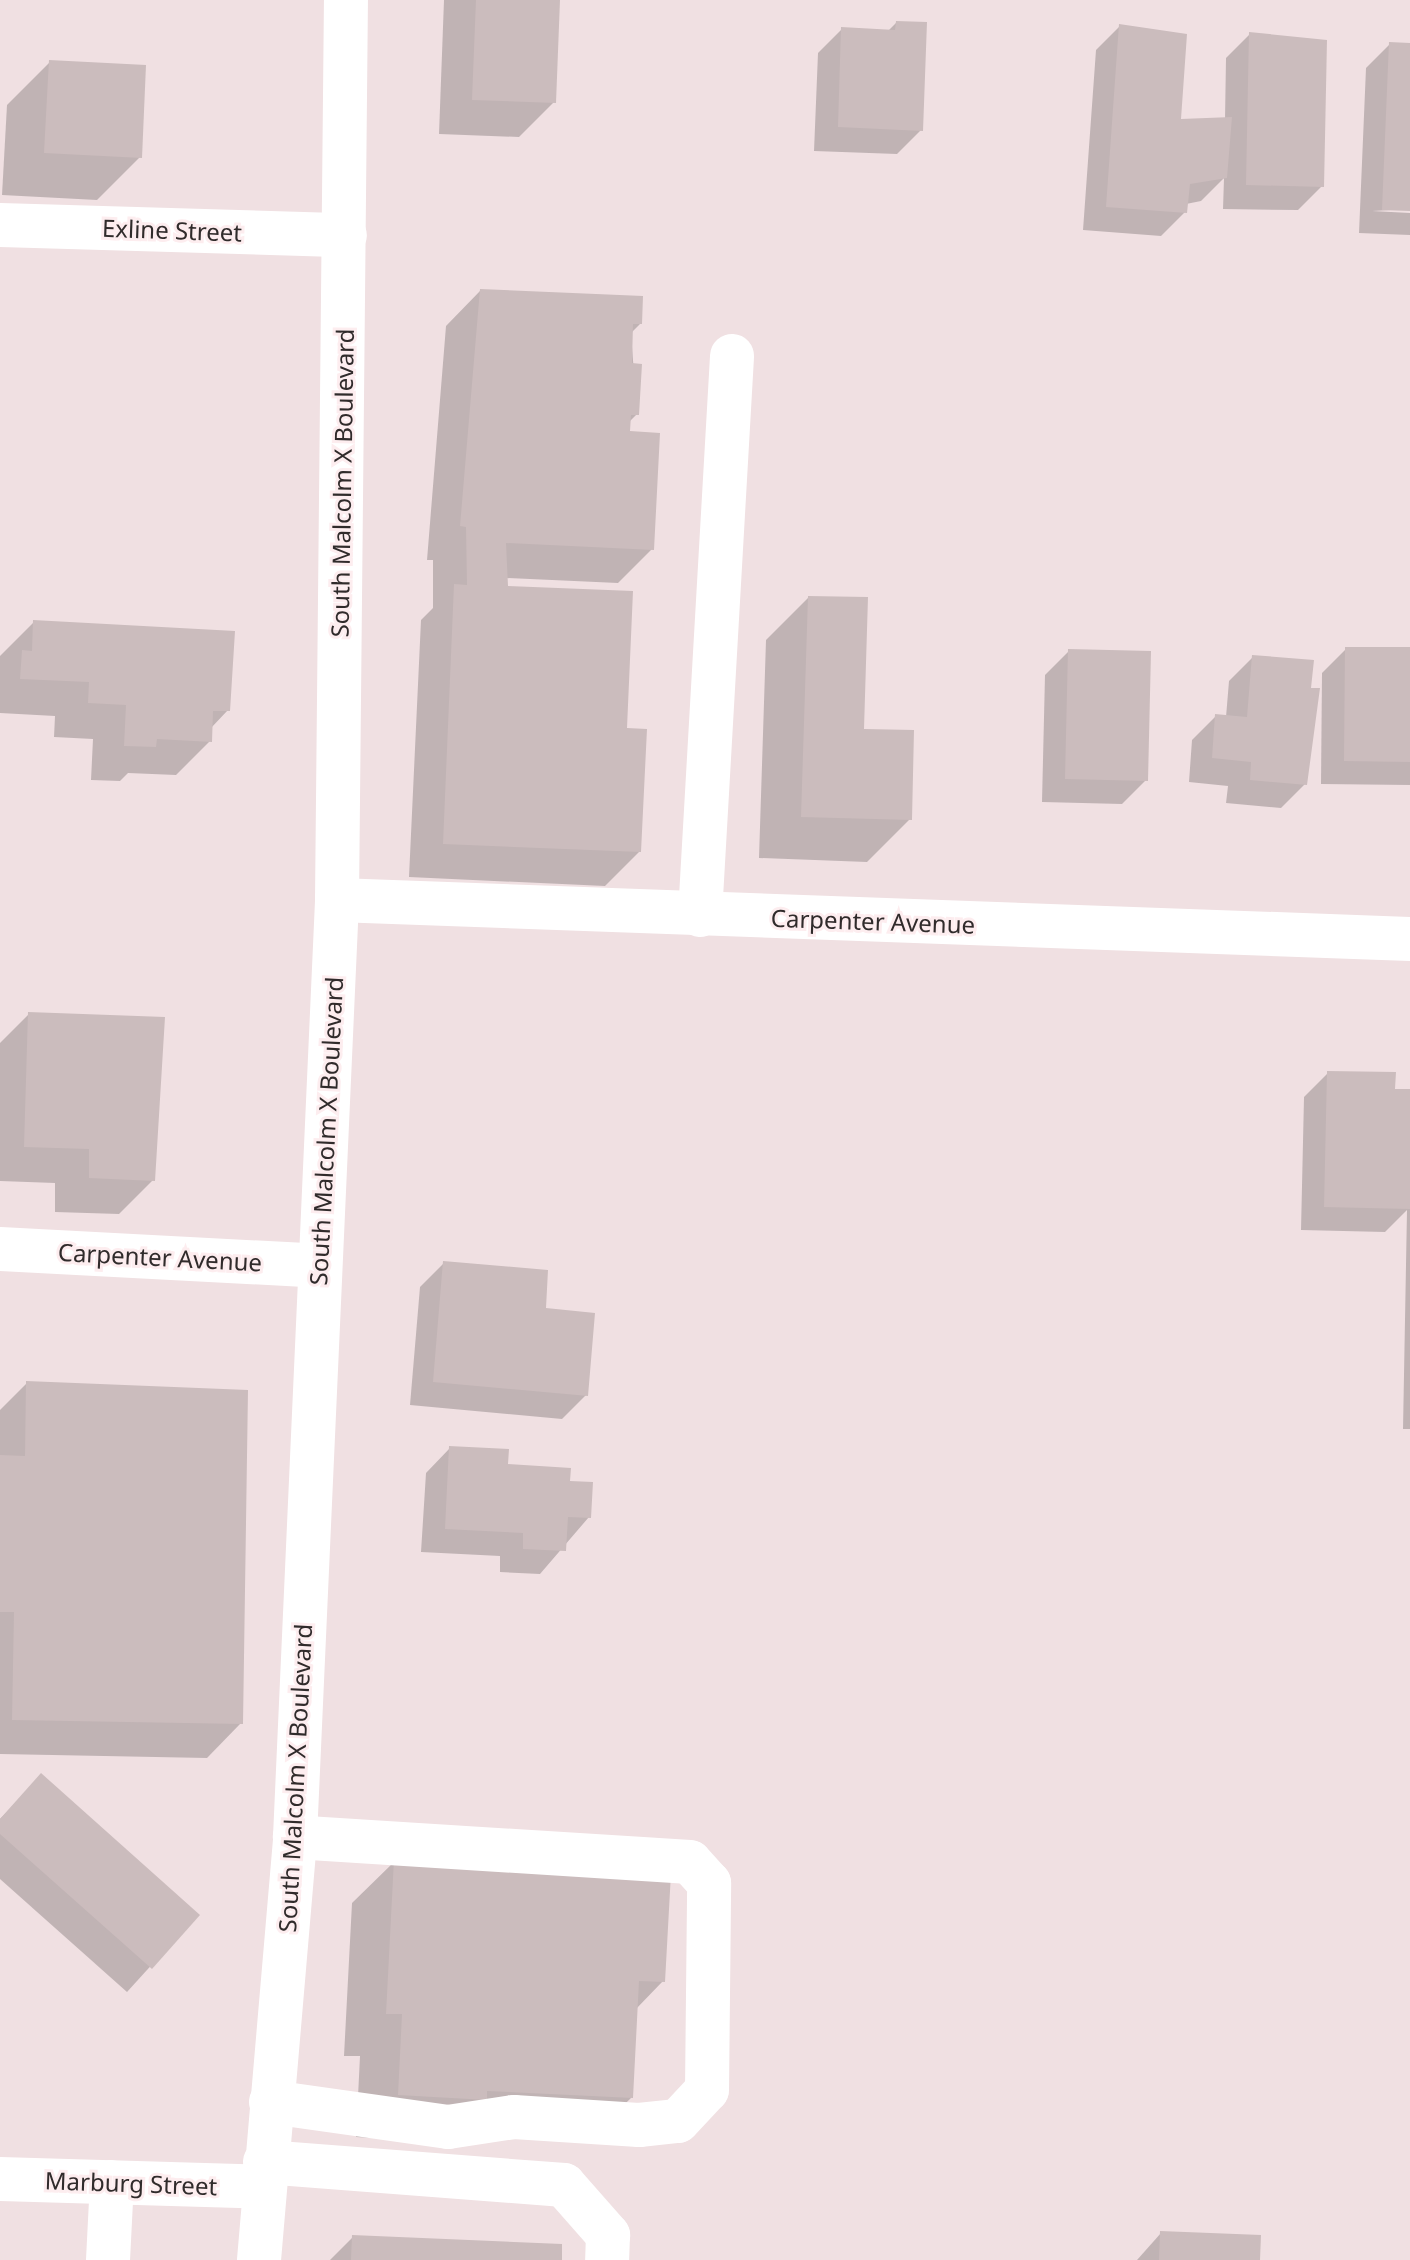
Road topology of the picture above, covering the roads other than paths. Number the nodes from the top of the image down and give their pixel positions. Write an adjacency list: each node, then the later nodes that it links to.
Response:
1 (346, 0): 3 (street, South Malcolm X Boulevard)
2 (0, 225): 3 (street, Exline Street)
3 (345, 235): 5 (street, South Malcolm X Boulevard)
4 (732, 356): 6 (street)
5 (337, 900): 6 (street, Carpenter Avenue); 9 (street, South Malcolm X Boulevard)
6 (700, 915): 7 (street, Carpenter Avenue)
7 (1410, 939)
8 (0, 1249): 9 (street, Carpenter Avenue)
9 (320, 1266): 10 (street, South Malcolm X Boulevard)
10 (295, 1837): 11 (street, South Malcolm X Boulevard); 11 (street)
11 (271, 2102): 12 (street, South Malcolm X Boulevard)
12 (264, 2174): 14 (street, Marburg Street); 16 (street, South Malcolm X Boulevard); 17 (street, Marburg Street)
13 (0, 2179): 14 (street, Marburg Street)
14 (112, 2182): 15 (street)
15 (108, 2260)
16 (259, 2260)
17 (607, 2260)

